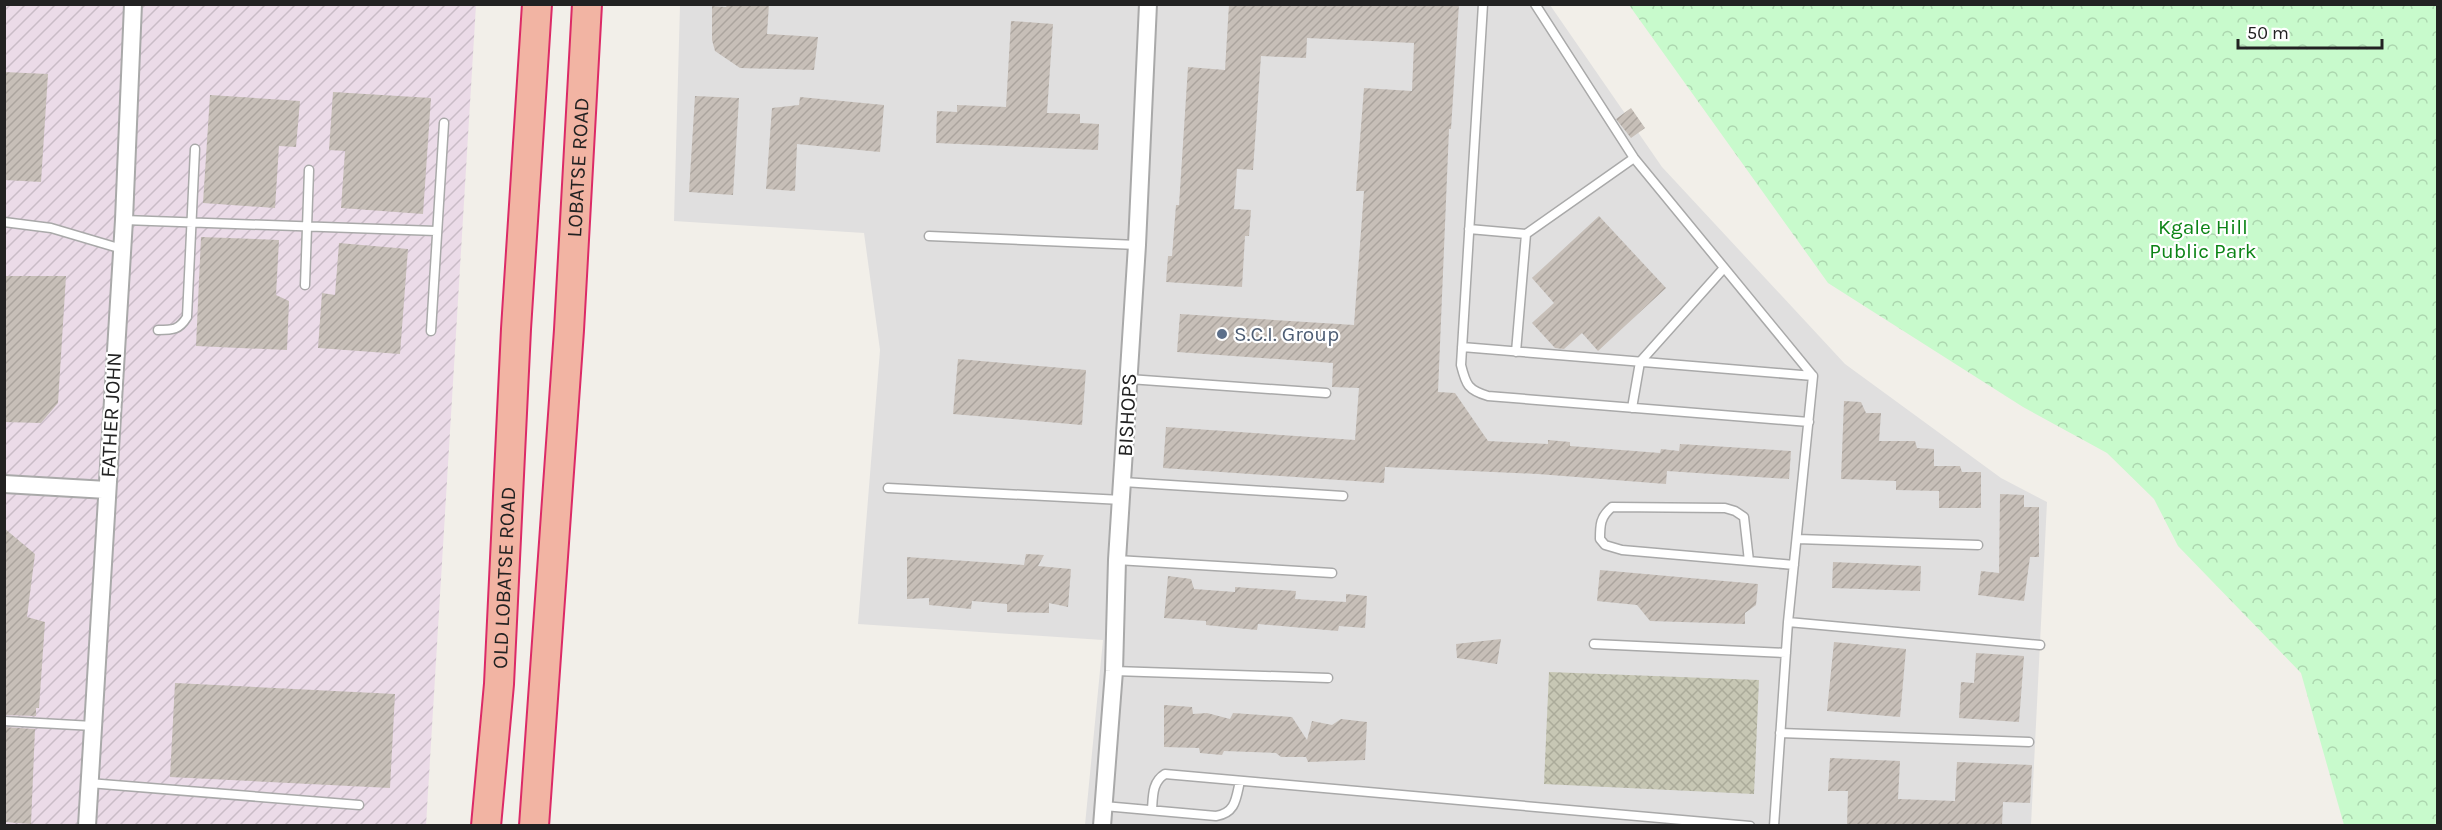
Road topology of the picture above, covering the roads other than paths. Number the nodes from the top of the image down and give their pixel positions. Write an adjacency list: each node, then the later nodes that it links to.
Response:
1 (134, 4): 11 (street, FATHER JOHN)
2 (537, 4): 61 (highway, OLD LOBATSE ROAD)
3 (587, 4): 62 (highway, LOBATSE ROAD)
4 (1148, 4): 19 (street, BISHOPS)
5 (1484, 4): 15 (lane)
6 (1535, 4): 9 (lane)
7 (444, 123): 16 (lane)
8 (195, 149): 13 (lane)
9 (1634, 158): 17 (lane); 21 (lane)
10 (309, 170): 14 (lane)
11 (124, 220): 13 (lane); 20 (street, FATHER JOHN)
12 (4, 222): 20 (lane)
13 (193, 223): 14 (lane); 23 (lane)
14 (308, 228): 16 (lane); 22 (lane)
15 (1468, 229): 17 (lane); 25 (lane)
16 (436, 231): 24 (lane)
17 (1526, 234): 26 (lane)
18 (929, 236): 19 (lane)
19 (1137, 245): 29 (street, BISHOPS)
20 (122, 249): 36 (street, FATHER JOHN)
21 (1724, 268): 27 (lane); 28 (lane)
22 (305, 285)
23 (158, 330)
24 (431, 331)
25 (1462, 347): 26 (lane); 31 (lane)
26 (1516, 352): 27 (lane)
27 (1640, 362): 28 (lane); 31 (lane)
28 (1813, 376): 32 (lane)
29 (1129, 379): 30 (lane); 33 (street, BISHOPS)
30 (1326, 393)
31 (1632, 408): 32 (lane)
32 (1809, 422): 39 (lane)
33 (1123, 482): 37 (lane); 38 (street, BISHOPS)
34 (4, 484): 36 (street)
35 (888, 488): 38 (lane)
36 (107, 489): 52 (street, FATHER JOHN)
37 (1343, 496)
38 (1122, 500): 41 (street, BISHOPS)
39 (1797, 539): 40 (lane); 43 (lane)
40 (1978, 545)
41 (1118, 560): 44 (lane); 49 (street, BISHOPS)
42 (1749, 561): 42 (lane); 43 (lane)
43 (1794, 566): 45 (lane)
44 (1332, 573)
45 (1788, 622): 47 (lane); 48 (lane)
46 (1594, 644): 48 (lane)
47 (2040, 645)
48 (1786, 653): 53 (lane)
49 (1114, 671): 50 (lane); 58 (street, BISHOPS)
50 (1328, 678)
51 (4, 721): 52 (lane)
52 (93, 726): 56 (street, FATHER JOHN)
53 (1780, 733): 54 (lane); 65 (lane)
54 (2029, 742)
55 (1240, 781): 59 (lane); 59 (lane); 64 (lane)
56 (89, 783): 57 (lane); 60 (street, FATHER JOHN)
57 (358, 805)
58 (1104, 806): 59 (lane); 63 (street, BISHOPS)
59 (1152, 810)
60 (87, 825)
61 (486, 825)
62 (534, 825)
63 (1102, 825)
64 (1750, 825)
65 (1774, 825)

